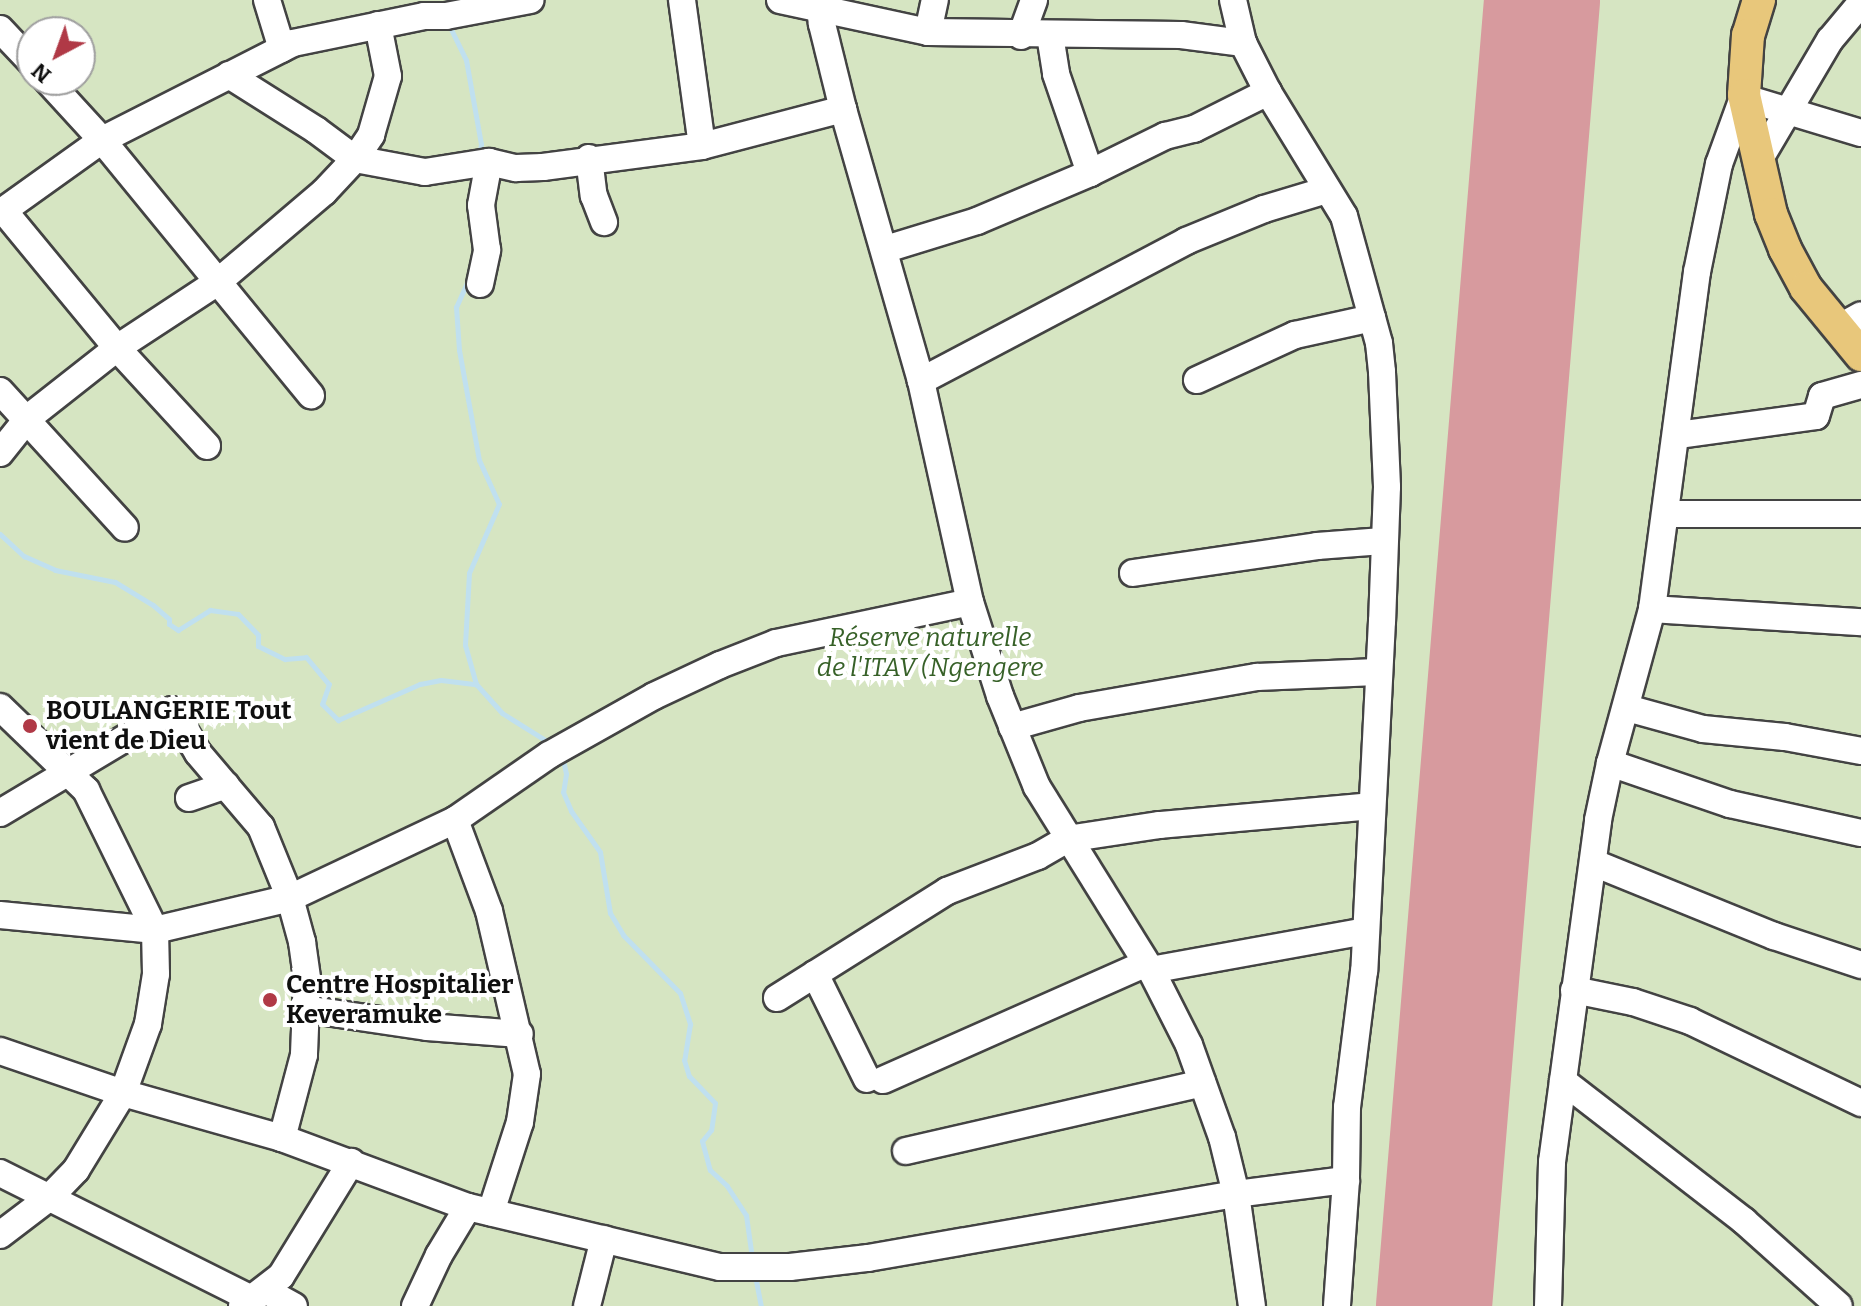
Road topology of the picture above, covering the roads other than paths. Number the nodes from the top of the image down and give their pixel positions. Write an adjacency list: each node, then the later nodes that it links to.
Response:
1 (267, 0): 18 (street)
2 (531, 0): 11 (street)
3 (682, 0): 27 (street)
4 (780, 0): 9 (street)
5 (935, 0): 13 (street)
6 (1034, 0): 15 (street)
7 (1233, 0): 16 (street)
8 (1759, 0): 22 (main road)
9 (819, 3): 13 (street); 23 (street)
10 (1861, 3): 24 (street)
11 (378, 25): 18 (street); 29 (street)
12 (0, 29): 17 (street)
13 (928, 32): 15 (street)
14 (1050, 35): 15 (street); 16 (street); 32 (street)
15 (1021, 36)
16 (1243, 43): 20 (street)
17 (16, 46)
18 (282, 49): 19 (street)
19 (229, 75): 26 (street); 29 (street)
20 (1268, 92): 32 (street); 33 (street)
21 (62, 96): 26 (street)
22 (1744, 97): 24 (street); 31 (main road); 49 (street)
23 (843, 109): 27 (street); 36 (street)
24 (1789, 110): 25 (street); 31 (street)
25 (1861, 133)
26 (102, 140): 34 (street); 37 (street)
27 (702, 146): 28 (street)
28 (589, 158): 30 (street); 35 (street)
29 (355, 159): 30 (street); 37 (street)
30 (480, 162): 38 (street)
31 (1758, 162): 40 (main road)
32 (1090, 173): 36 (street)
33 (1327, 190): 39 (street); 44 (street)
34 (2, 212): 41 (street)
35 (604, 222)
36 (886, 249): 44 (street)
37 (219, 281): 41 (street); 47 (street)
38 (480, 284)
39 (1372, 318): 43 (street); 55 (street)
40 (1850, 322): 42 (main road)
41 (117, 348): 48 (street); 50 (street)
42 (1861, 355)
43 (1197, 380)
44 (921, 381): 57 (street)
45 (1861, 385): 49 (street)
46 (0, 391): 48 (street)
47 (311, 395)
48 (28, 418): 51 (street); 54 (street)
49 (1678, 435): 52 (street)
50 (207, 446)
51 (0, 453)
52 (1666, 514): 53 (street); 58 (street)
53 (1861, 514)
54 (125, 528)
55 (1383, 541): 56 (street); 60 (street)
56 (1133, 573)
57 (970, 602): 63 (street); 71 (street)
58 (1652, 609): 59 (street); 62 (street)
59 (1861, 622)
60 (1377, 672): 63 (street); 69 (street)
61 (0, 707): 66 (street)
62 (1627, 708): 64 (street); 65 (street)
63 (1012, 727): 73 (street)
64 (1861, 751)
65 (1610, 763): 72 (street); 74 (street)
66 (68, 774): 67 (street); 70 (street); 77 (street)
67 (226, 785): 68 (street); 75 (street)
68 (189, 798)
69 (1371, 806): 73 (street); 78 (street)
70 (0, 813)
71 (455, 820): 75 (street); 85 (street)
72 (1861, 833)
73 (1067, 839): 80 (street); 81 (street)
74 (1594, 863): 79 (street); 82 (street)
75 (290, 898): 77 (street); 84 (street)
76 (0, 915): 77 (street)
77 (155, 930): 89 (street)
78 (1365, 931): 80 (street); 95 (street)
79 (1861, 965)
80 (1148, 967): 81 (street); 88 (street)
81 (815, 974): 83 (street)
82 (1574, 990): 87 (street); 90 (street)
83 (777, 998)
84 (305, 1009): 85 (street); 91 (street)
85 (520, 1034): 98 (street)
86 (0, 1051): 89 (street)
87 (1563, 1081): 103 (street); 109 (street)
88 (1202, 1083): 92 (street); 96 (street)
89 (123, 1093): 91 (street); 97 (street)
90 (1861, 1103)
91 (282, 1138): 93 (street)
92 (906, 1151)
93 (351, 1162): 98 (street); 101 (street)
94 (0, 1173): 97 (street)
95 (1346, 1180): 96 (street); 108 (street)
96 (1236, 1194): 100 (street); 107 (street)
97 (50, 1197): 99 (street); 101 (street)
98 (480, 1209): 100 (street); 105 (street)
99 (0, 1235)
100 (604, 1239): 106 (street)
101 (254, 1298): 104 (street)
102 (1861, 1302): 110 (street)
103 (1550, 1305)
104 (294, 1306)
105 (415, 1306)
106 (587, 1306)
107 (1252, 1306)
108 (1337, 1306)
109 (1839, 1306)
110 (1856, 1306)

